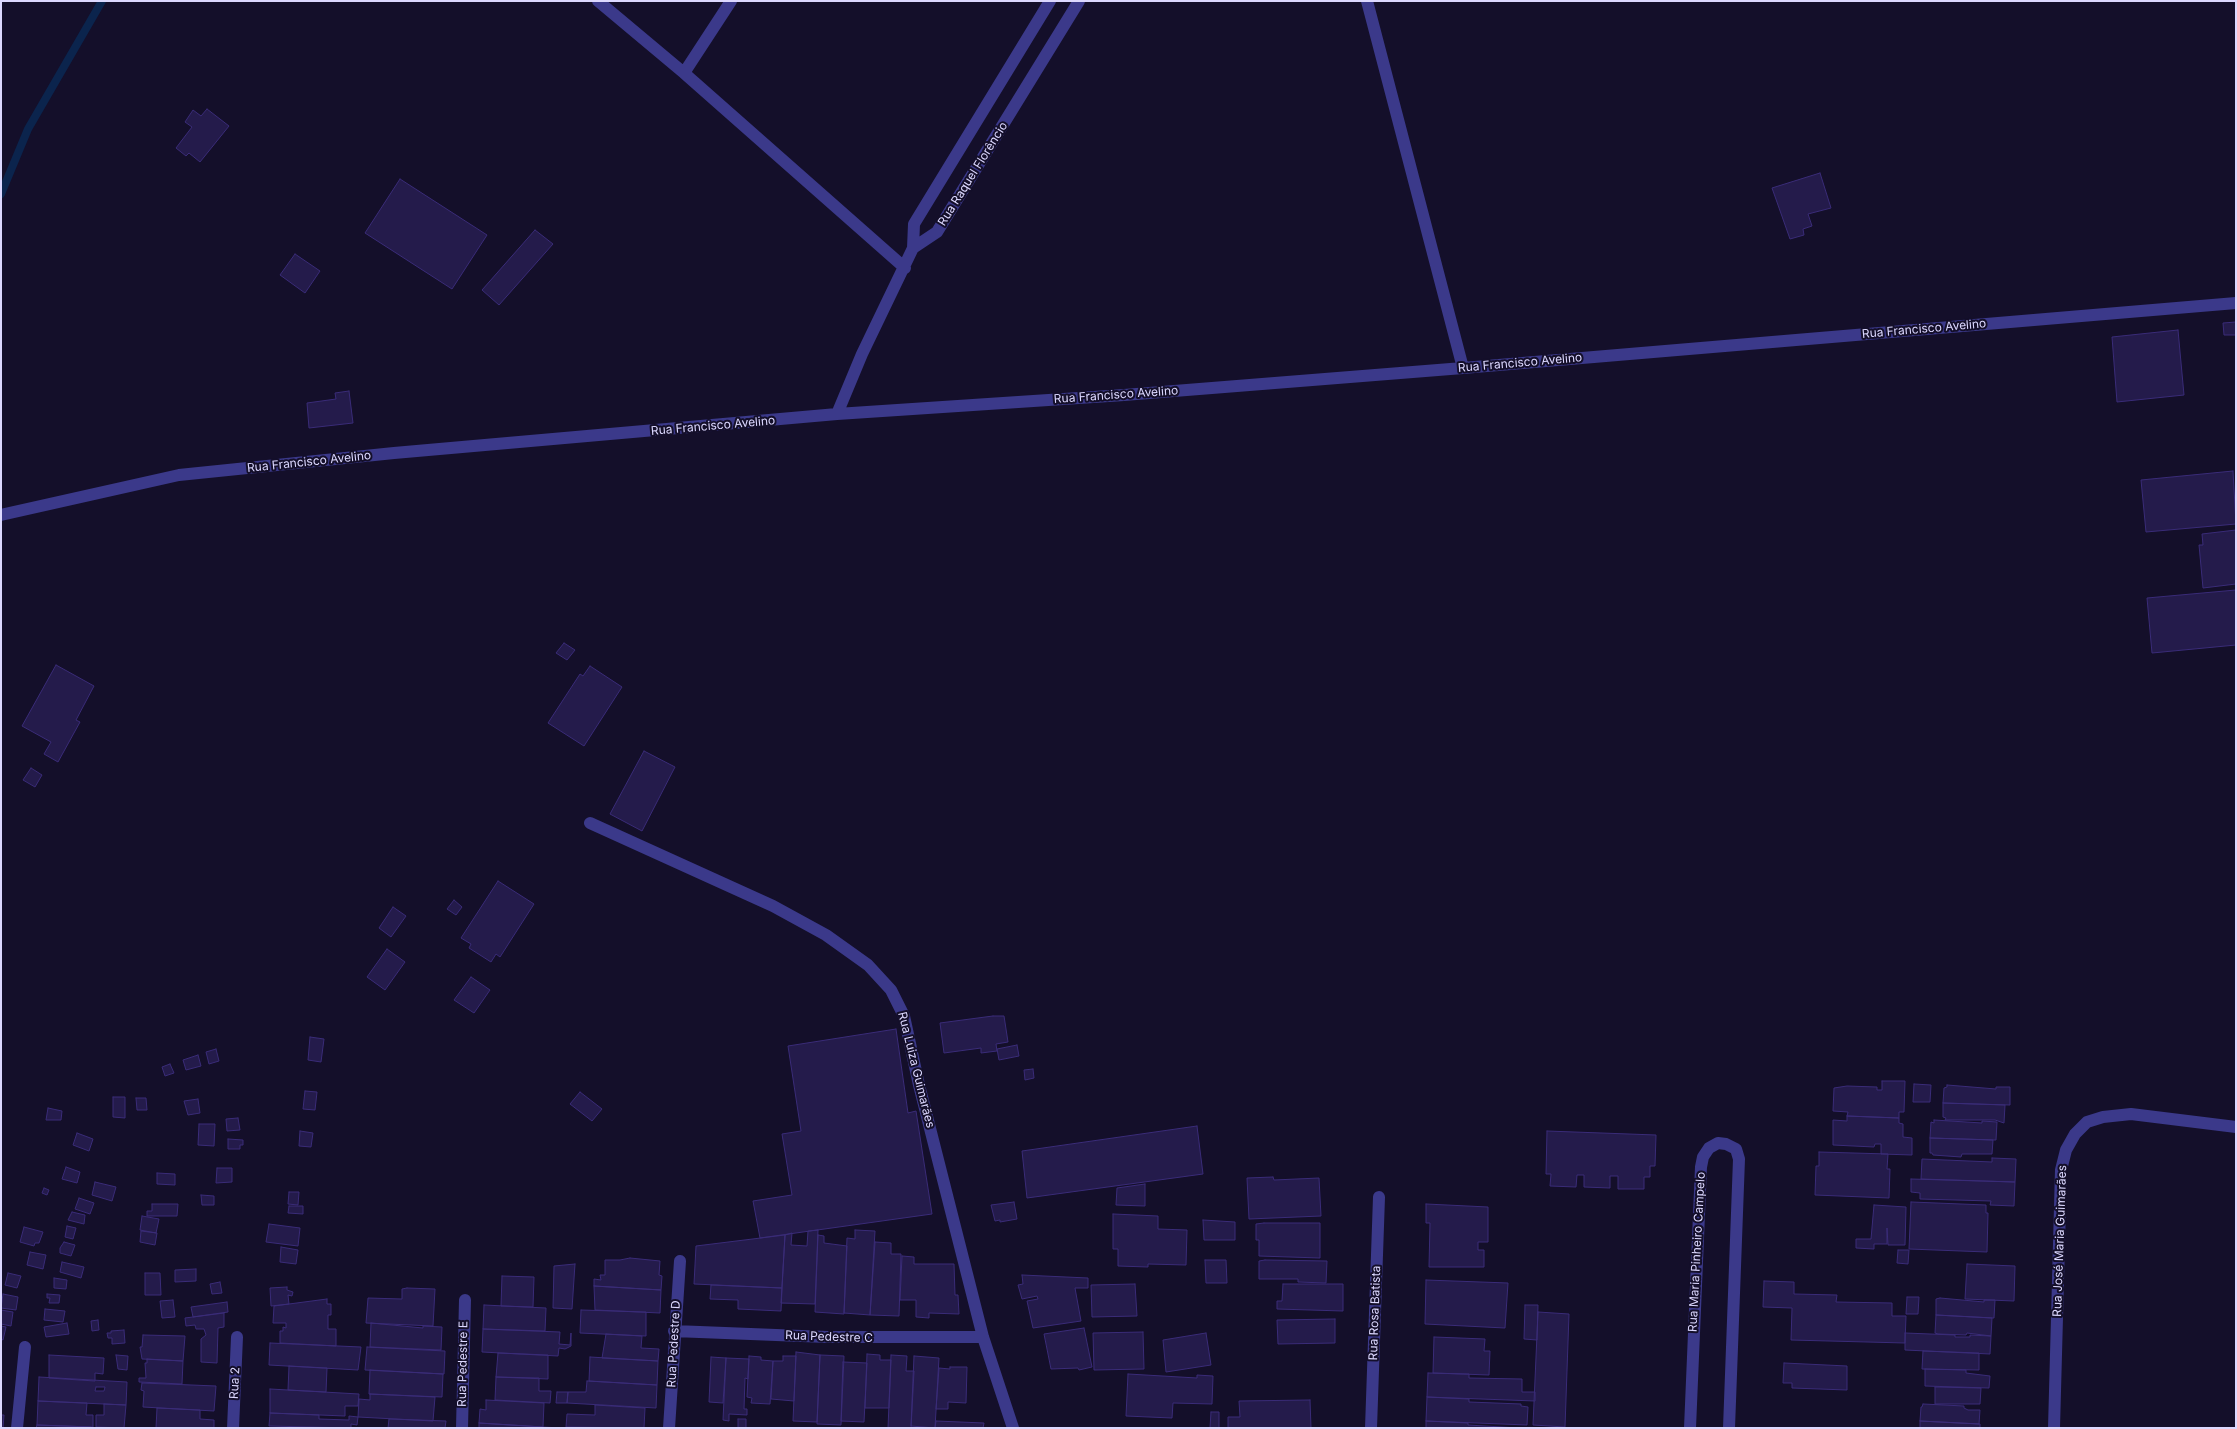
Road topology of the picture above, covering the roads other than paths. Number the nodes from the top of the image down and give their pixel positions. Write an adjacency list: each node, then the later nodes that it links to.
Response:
1 (598, 1): 6 (street)
2 (731, 1): 6 (street)
3 (1050, 1): 7 (street, Rua Raquel Florêncio)
4 (1080, 1): 7 (street, Rua Raquel Florêncio)
5 (1367, 1): 10 (street)
6 (684, 73): 8 (street)
7 (913, 248): 8 (street)
8 (905, 268): 11 (street)
9 (2236, 303): 10 (street, Rua Francisco Avelino)
10 (1463, 368): 11 (street, Rua Francisco Avelino)
11 (837, 414): 12 (street, Rua Francisco Avelino)
12 (1, 515)
13 (590, 823): 20 (street, Rua Luiza Guimarães)
14 (2236, 1127): 30 (street, Rua José Maria Guimarães)
15 (1378, 1198): 27 (street, Rua Rosa Batista)
16 (680, 1261): 18 (street, Rua Pedestre D)
17 (465, 1300): 24 (street, Rua Pedestre E)
18 (674, 1331): 20 (street, Rua Pedestre C); 25 (street, Rua Pedestre D)
19 (237, 1338): 23 (street, Rua 2)
20 (984, 1338): 26 (street, Rua Luiza Guimarães)
21 (25, 1348): 22 (street)
22 (17, 1428)
23 (233, 1428)
24 (462, 1428)
25 (669, 1428)
26 (1013, 1428)
27 (1371, 1428)
28 (1690, 1428): 29 (street, Rua Maria Pinheiro Campelo)
29 (1729, 1428)
30 (2054, 1428)

